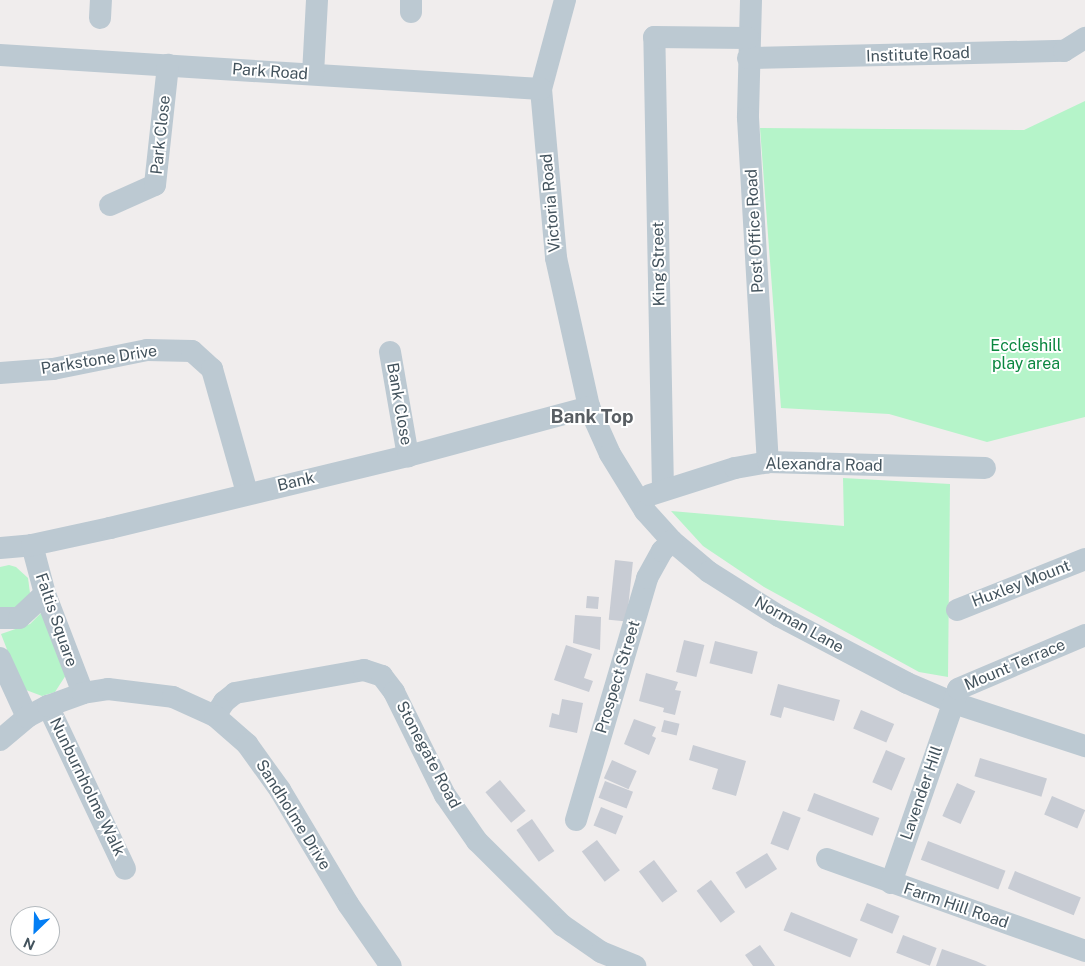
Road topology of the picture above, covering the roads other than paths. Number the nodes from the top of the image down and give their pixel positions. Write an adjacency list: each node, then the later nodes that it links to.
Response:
1 (317, 0): 9 (street)
2 (564, 0): 10 (street, Victoria Road)
3 (751, 0): 6 (street, Post Office Road)
4 (654, 37): 6 (street, Institute Road); 18 (street, King Street)
5 (1085, 38): 6 (street, Institute Road)
6 (748, 48): 16 (street, Post Office Road)
7 (0, 55): 8 (street, Park Road)
8 (168, 65): 9 (street, Park Road); 11 (street, Park Close)
9 (313, 74): 10 (street, Park Road)
10 (540, 89): 14 (street, Victoria Road)
11 (110, 205)
12 (390, 352): 15 (street, Bank Close)
13 (0, 373): 19 (street, Parkstone Drive)
14 (589, 407): 15 (street, Bank); 20 (street, Norman Lane)
15 (408, 456): 19 (street, Bank)
16 (768, 462): 17 (street, Alexandra Road); 18 (street, Alexandra Road)
17 (985, 468)
18 (663, 490): 20 (street, Alexandra Road)
19 (247, 494): 22 (street, Bank)
20 (638, 500): 21 (street, Norman Lane)
21 (672, 541): 31 (street, Norman Lane); 37 (street, Prospect Street)
22 (32, 545): 23 (street, Bank); 25 (street, Faltis Square)
23 (0, 548)
24 (1085, 559): 26 (street, Huxley Mount)
25 (45, 594): 27 (street); 30 (street, Faltis Square)
26 (957, 610)
27 (0, 618)
28 (1085, 635): 31 (street, Mount Terrace)
29 (0, 658): 34 (street)
30 (82, 693): 32 (street, Sandholme Drive); 33 (street, Sandholme Drive)
31 (954, 703): 36 (street, Norman Lane); 40 (street, Lavender Hill)
32 (48, 706): 34 (street, Sandholme Drive); 39 (street, Nunburnholme Walk)
33 (215, 716): 42 (street, Sandholme Drive); 43 (street, Stonegate Road)
34 (27, 717): 35 (street, Sandholme Drive)
35 (0, 740)
36 (1085, 746)
37 (576, 820)
38 (827, 859): 40 (street, Farm Hill Road)
39 (125, 869)
40 (891, 883): 41 (street, Farm Hill Road)
41 (1085, 952)
42 (391, 966)
43 (635, 966)

